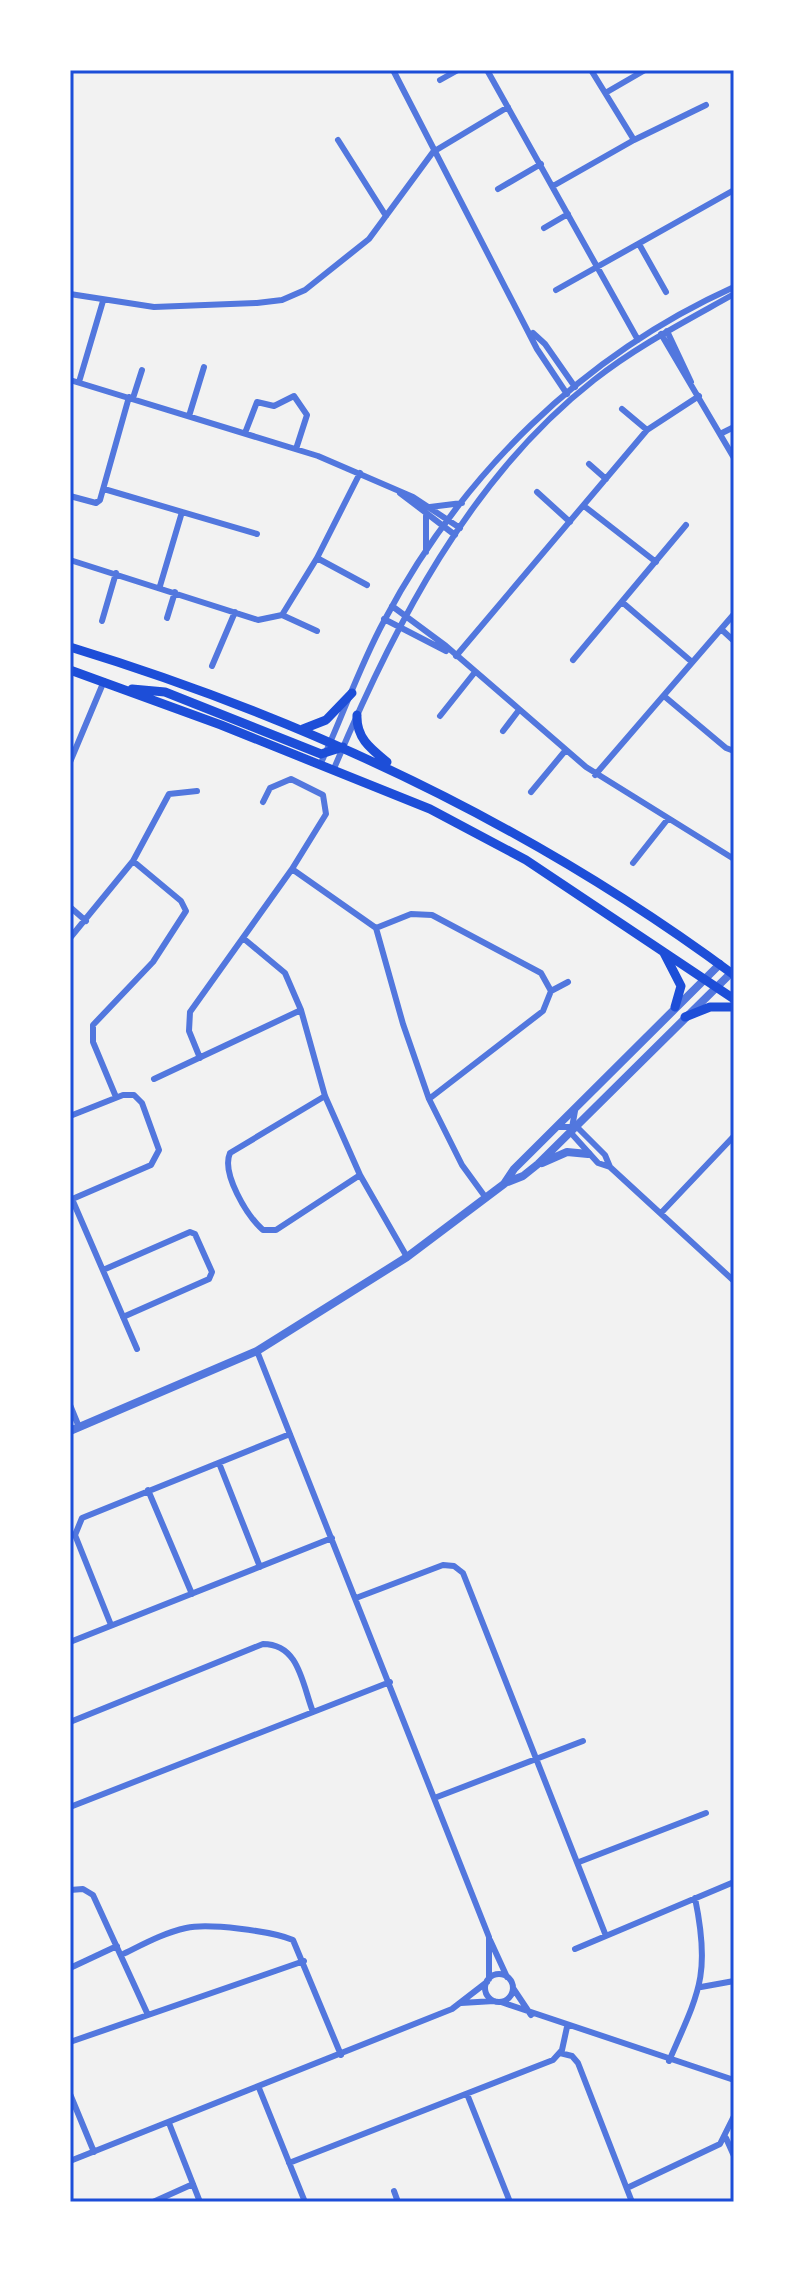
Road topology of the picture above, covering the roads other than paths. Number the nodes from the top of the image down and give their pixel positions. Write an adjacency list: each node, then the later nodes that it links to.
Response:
1 (393, 70): 12 (street)
2 (458, 70): 6 (street)
3 (487, 70): 9 (street)
4 (591, 70): 7 (street)
5 (645, 70): 7 (street)
6 (440, 80)
7 (607, 92): 11 (street)
8 (706, 105): 11 (street)
9 (508, 107): 12 (street); 13 (street)
10 (338, 140): 18 (street)
11 (634, 140): 14 (street)
12 (433, 152): 18 (street); 29 (street)
13 (541, 164): 14 (street); 15 (street)
14 (553, 186): 17 (street)
15 (498, 189)
16 (734, 190): 20 (street)
17 (568, 214): 19 (street); 21 (street)
18 (386, 216): 27 (street)
19 (544, 228)
20 (639, 244): 21 (street); 24 (street)
21 (597, 268): 23 (street); 31 (street)
22 (734, 287): 28 (street)
23 (556, 290)
24 (666, 292)
25 (70, 294): 27 (street)
26 (734, 294): 30 (street)
27 (103, 301): 35 (street)
28 (660, 326): 30 (street); 31 (street)
29 (530, 331): 36 (street); 37 (street)
30 (665, 333): 38 (street); 39 (street)
31 (638, 340): 36 (street)
32 (204, 367): 43 (street)
33 (142, 370): 40 (street)
34 (70, 380): 35 (street)
35 (79, 382): 40 (street)
36 (573, 385): 37 (street); 38 (street)
37 (565, 392): 41 (street); 57 (street)
38 (579, 393): 41 (street)
39 (699, 396): 45 (street); 47 (street)
40 (131, 398): 43 (street); 53 (street)
41 (571, 399): 66 (street)
42 (622, 409): 45 (street)
43 (189, 416): 46 (street)
44 (734, 427): 47 (street)
45 (647, 430): 52 (street)
46 (245, 433): 48 (street); 48 (street)
47 (720, 434): 49 (street)
48 (296, 449): 51 (street)
49 (734, 458)
50 (589, 464): 52 (street)
51 (360, 473): 55 (street); 70 (street)
52 (606, 479): 59 (street)
53 (104, 489): 56 (street); 60 (street)
54 (537, 492): 63 (street)
55 (400, 493): 58 (street); 61 (street)
56 (70, 496)
57 (462, 503): 58 (street); 62 (street)
58 (428, 506): 62 (street)
59 (584, 506): 63 (street); 72 (street)
60 (182, 512): 67 (street); 75 (street)
61 (426, 516): 65 (street); 69 (street)
62 (449, 520): 65 (street); 66 (street)
63 (570, 522): 91 (street)
64 (686, 525): 72 (street)
65 (443, 528): 68 (street); 69 (street)
66 (460, 528): 68 (street)
67 (257, 534)
68 (455, 535): 82 (street)
69 (425, 554): 78 (street)
70 (317, 558): 74 (street); 81 (street)
71 (70, 560): 73 (street)
72 (656, 562): 77 (street)
73 (116, 573): 75 (street); 85 (street)
74 (367, 585)
75 (160, 586): 76 (street)
76 (175, 592): 79 (street); 83 (street)
77 (622, 602): 92 (street); 93 (street)
78 (392, 606): 82 (street); 84 (street)
79 (235, 612): 81 (street); 94 (street)
80 (734, 614): 87 (street)
81 (282, 615): 88 (street)
82 (406, 617): 86 (street); 91 (street)
83 (167, 618)
84 (384, 619): 86 (street); 99 (street)
85 (102, 621)
86 (400, 628): 91 (street); 102 (street)
87 (721, 629): 89 (street); 93 (street)
88 (317, 631)
89 (734, 641)
90 (70, 647): 104 (main road)
91 (456, 656): 96 (street)
92 (573, 660)
93 (692, 662): 100 (street)
94 (212, 666)
95 (70, 670): 97 (main road)
96 (475, 672): 101 (street); 103 (street)
97 (104, 681): 98 (main road); 111 (street)
98 (126, 689): 110 (main road); 112 (main road)
99 (352, 693): 104 (main road); 106 (street)
100 (664, 696): 109 (street); 115 (street)
101 (519, 710): 105 (street); 108 (street)
102 (357, 715): 107 (street); 113 (main road)
103 (440, 716)
104 (303, 729): 106 (main road)
105 (503, 731)
106 (331, 742): 107 (main road); 110 (street)
107 (343, 747): 110 (main road); 113 (main road); 114 (street)
108 (565, 751): 115 (street); 117 (street)
109 (734, 751)
110 (325, 754): 112 (street)
111 (71, 759)
112 (320, 765): 114 (main road)
113 (396, 770): 130 (main road)
114 (333, 771): 129 (main road)
115 (595, 775): 119 (street)
116 (197, 791): 121 (street)
117 (531, 792)
118 (263, 802): 123 (street)
119 (667, 820): 120 (street); 122 (street)
120 (734, 859)
121 (133, 861): 125 (street); 144 (street)
122 (633, 863)
123 (292, 869): 126 (street); 128 (street)
124 (70, 907): 125 (street)
125 (86, 921): 127 (street)
126 (376, 928): 135 (street); 145 (street)
127 (70, 938)
128 (243, 938): 139 (street); 141 (street)
129 (663, 950): 132 (main road); 137 (main road)
130 (720, 964): 131 (main road); 132 (street)
131 (732, 974): 134 (street)
132 (706, 979): 134 (main road); 137 (street)
133 (568, 982): 135 (street)
134 (717, 986): 136 (main road); 140 (street)
135 (551, 991): 145 (street)
136 (734, 999)
137 (675, 1007): 146 (street)
138 (734, 1007): 140 (main road)
139 (301, 1010): 141 (street); 143 (street)
140 (685, 1017): 149 (street)
141 (200, 1058): 142 (street)
142 (154, 1079)
143 (325, 1096): 154 (street); 154 (street)
144 (116, 1097): 147 (street); 157 (street)
145 (429, 1099): 156 (street)
146 (575, 1110): 148 (street); 149 (street)
147 (70, 1116)
148 (557, 1128): 149 (street); 155 (street)
149 (573, 1128): 151 (street); 152 (street); 153 (street)
150 (734, 1136): 158 (street)
151 (588, 1154): 152 (street); 153 (street)
152 (538, 1164): 155 (street)
153 (610, 1167): 158 (street)
154 (360, 1175): 159 (street)
155 (504, 1184): 156 (street)
156 (486, 1198): 159 (street)
157 (71, 1199): 160 (street)
158 (661, 1213): 161 (street)
159 (407, 1257): 164 (street)
160 (103, 1270): 162 (street); 162 (street)
161 (734, 1281)
162 (123, 1317): 163 (street)
163 (137, 1349)
164 (257, 1351): 166 (street); 167 (street)
165 (70, 1405): 166 (street)
166 (74, 1429)
167 (290, 1434): 168 (street); 170 (street)
168 (219, 1463): 169 (street); 171 (street)
169 (148, 1490): 172 (street); 174 (street)
170 (332, 1538): 171 (street); 173 (street)
171 (260, 1567): 172 (street)
172 (192, 1594): 174 (street)
173 (356, 1598): 176 (street); 180 (street)
174 (111, 1625): 175 (street)
175 (70, 1642)
176 (390, 1682): 177 (street); 181 (street)
177 (313, 1712): 178 (street); 182 (street)
178 (70, 1722)
179 (583, 1741): 180 (street)
180 (537, 1759): 181 (street); 184 (street)
181 (437, 1797): 189 (street)
182 (70, 1807)
183 (706, 1813): 184 (street)
184 (579, 1862): 188 (street)
185 (734, 1882): 187 (street)
186 (70, 1890): 190 (street)
187 (695, 1898): 188 (street); 198 (street)
188 (606, 1936): 191 (street)
189 (489, 1937): 195 (street); 196 (street)
190 (117, 1946): 192 (street); 194 (street)
191 (575, 1949)
192 (121, 1955): 193 (street); 202 (street)
193 (304, 1961): 202 (street); 207 (street)
194 (70, 1968)
195 (507, 1977): 196 (street); 199 (street)
196 (488, 1980): 200 (street); 201 (street)
197 (734, 1981): 198 (street)
198 (701, 1987): 208 (street)
199 (513, 1988): 200 (street); 203 (street)
200 (498, 2002): 201 (street); 203 (street)
201 (461, 2003): 207 (street)
202 (148, 2015): 205 (street)
203 (531, 2015): 204 (street)
204 (567, 2027): 206 (street); 208 (street)
205 (70, 2042)
206 (560, 2053): 212 (street); 221 (street)
207 (341, 2055): 210 (street)
208 (669, 2061): 209 (street)
209 (734, 2080)
210 (259, 2088): 214 (street); 219 (street)
211 (70, 2094): 216 (street)
212 (467, 2094): 219 (street); 227 (street)
213 (734, 2116): 215 (street)
214 (169, 2123): 216 (street); 220 (street)
215 (726, 2138): 217 (street); 221 (street)
216 (94, 2152): 218 (street)
217 (734, 2156)
218 (70, 2161)
219 (289, 2163): 225 (street)
220 (193, 2184): 223 (street); 224 (street)
221 (627, 2188): 228 (street)
222 (394, 2191): 226 (street)
223 (153, 2202)
224 (200, 2202)
225 (305, 2202)
226 (398, 2202)
227 (508, 2202)
228 (632, 2202)

